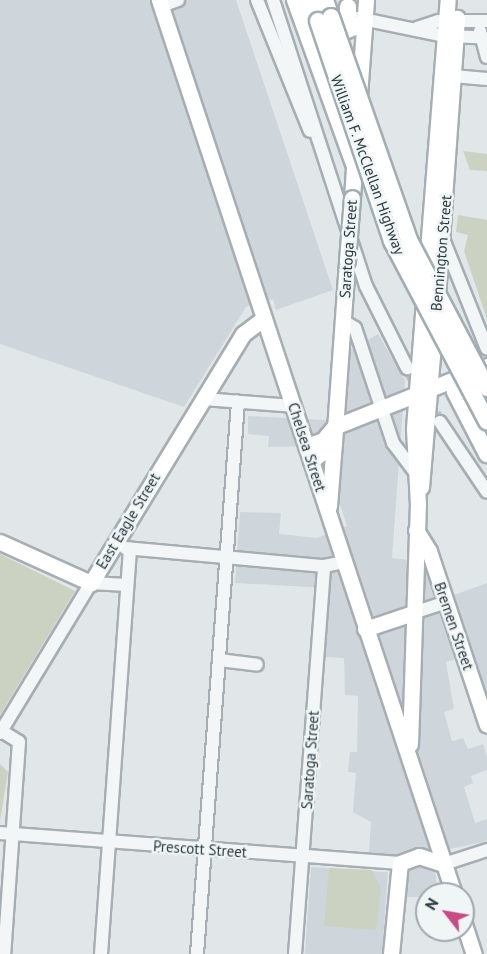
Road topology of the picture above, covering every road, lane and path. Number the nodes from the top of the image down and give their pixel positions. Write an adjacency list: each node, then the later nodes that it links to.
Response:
1 (178, 0): 10 (street)
2 (257, 0): 25 (street)
3 (273, 0): 25 (street)
4 (295, 0): 14 (highway)
5 (310, 0): 14 (highway, William F. McClellan Highway)
6 (325, 0): 14 (highway, William F. McClellan Highway)
7 (366, 0): 15 (main road, Saratoga Street)
8 (448, 0): 12 (main road, Bennington Street)
9 (458, 0): 12 (main road, Bennington Street)
10 (160, 3): 27 (main road, Chelsea Street)
11 (346, 3): 15 (street); 19 (highway)
12 (452, 20): 13 (street); 16 (street); 17 (main road, Bennington Street)
13 (484, 21): 18 (street)
14 (318, 22): 19 (highway); 24 (highway); 34 (highway, William F. McClellan Highway, bridge); 41 (highway, William F. McClellan Highway, bridge)
15 (364, 23): 16 (street); 19 (highway); 24 (main road, Saratoga Street)
16 (417, 28): 17 (street)
17 (451, 36): 18 (street); 21 (main road, Bennington Street); 23 (main road, Bennington Street)
18 (479, 37): 20 (street)
19 (333, 39)
20 (487, 57)
21 (453, 75): 22 (street); 23 (main road, Bennington Street)
22 (487, 79)
23 (446, 102): 26 (main road, Bennington Street); 35 (main road, Bennington Street)
24 (354, 164): 28 (main road, Saratoga Street, bridge)
25 (327, 167): 31 (street)
26 (441, 235): 29 (street); 35 (main road, Bennington Street)
27 (264, 318): 36 (main road, East Eagle Street); 38 (main road, Chelsea Street)
28 (342, 320): 39 (street); 43 (main road, Saratoga Street)
29 (487, 349)
30 (487, 366): 33 (main road)
31 (407, 368)
32 (487, 381): 33 (main road)
33 (456, 384): 35 (main road); 40 (highway)
34 (487, 390): 40 (highway)
35 (425, 394): 39 (main road); 47 (main road, Bennington Street); 49 (main road, Bennington Street)
36 (203, 399): 37 (street); 53 (main road, East Eagle Street)
37 (238, 402): 38 (street); 55 (street)
38 (293, 406): 45 (main road, Chelsea Street)
39 (382, 410): 43 (main road); 47 (street)
40 (465, 411): 46 (highway)
41 (487, 421)
42 (440, 422): 48 (street)
43 (334, 427): 44 (main road, Saratoga Street); 45 (main road)
44 (334, 443): 45 (main road); 50 (main road, Saratoga Street)
45 (309, 453): 50 (main road, Chelsea Street)
46 (487, 454)
47 (414, 471): 49 (main road, Bennington Street)
48 (487, 492)
49 (417, 505): 51 (main road, Bennington Street)
50 (328, 514): 56 (main road, Chelsea Street)
51 (416, 530): 60 (main road, Bremen Street); 61 (main road, Bennington Street)
52 (0, 542): 58 (main road)
53 (116, 542): 54 (street); 58 (main road, East Eagle Street)
54 (130, 551): 55 (street); 59 (street)
55 (226, 559): 57 (street); 63 (street)
56 (344, 562): 57 (street); 62 (main road, Chelsea Street)
57 (324, 566): 74 (street, Saratoga Street)
58 (91, 583): 59 (street); 66 (street, East Eagle Street)
59 (128, 585): 71 (street)
60 (446, 602): 61 (street); 65 (main road, Bremen Street)
61 (412, 613): 62 (main road); 67 (main road, Bennington Street)
62 (365, 629): 67 (main road, Chelsea Street)
63 (219, 660): 64 (street); 72 (street)
64 (256, 665)
65 (487, 725)
66 (0, 731): 70 (street)
67 (410, 762): 68 (main road, Chelsea Street)
68 (429, 819): 75 (main road); 77 (main road, Chelsea Street)
69 (0, 833): 70 (street, Prescott Street)
70 (13, 834): 71 (street, Prescott Street); 79 (street)
71 (110, 842): 72 (street, Prescott Street); 80 (street)
72 (205, 849): 74 (street, Prescott Street); 81 (street)
73 (487, 850): 77 (street, Prescott Street)
74 (302, 857): 76 (street, Prescott Street); 82 (street, Saratoga Street)
75 (414, 857): 76 (main road, Prescott Street); 77 (main road)
76 (400, 863): 77 (main road, Prescott Street); 83 (main road)
77 (444, 864): 78 (main road, Chelsea Street)
78 (450, 882)
79 (3, 952)
80 (101, 954)
81 (197, 954)
82 (295, 954)
83 (391, 954)

